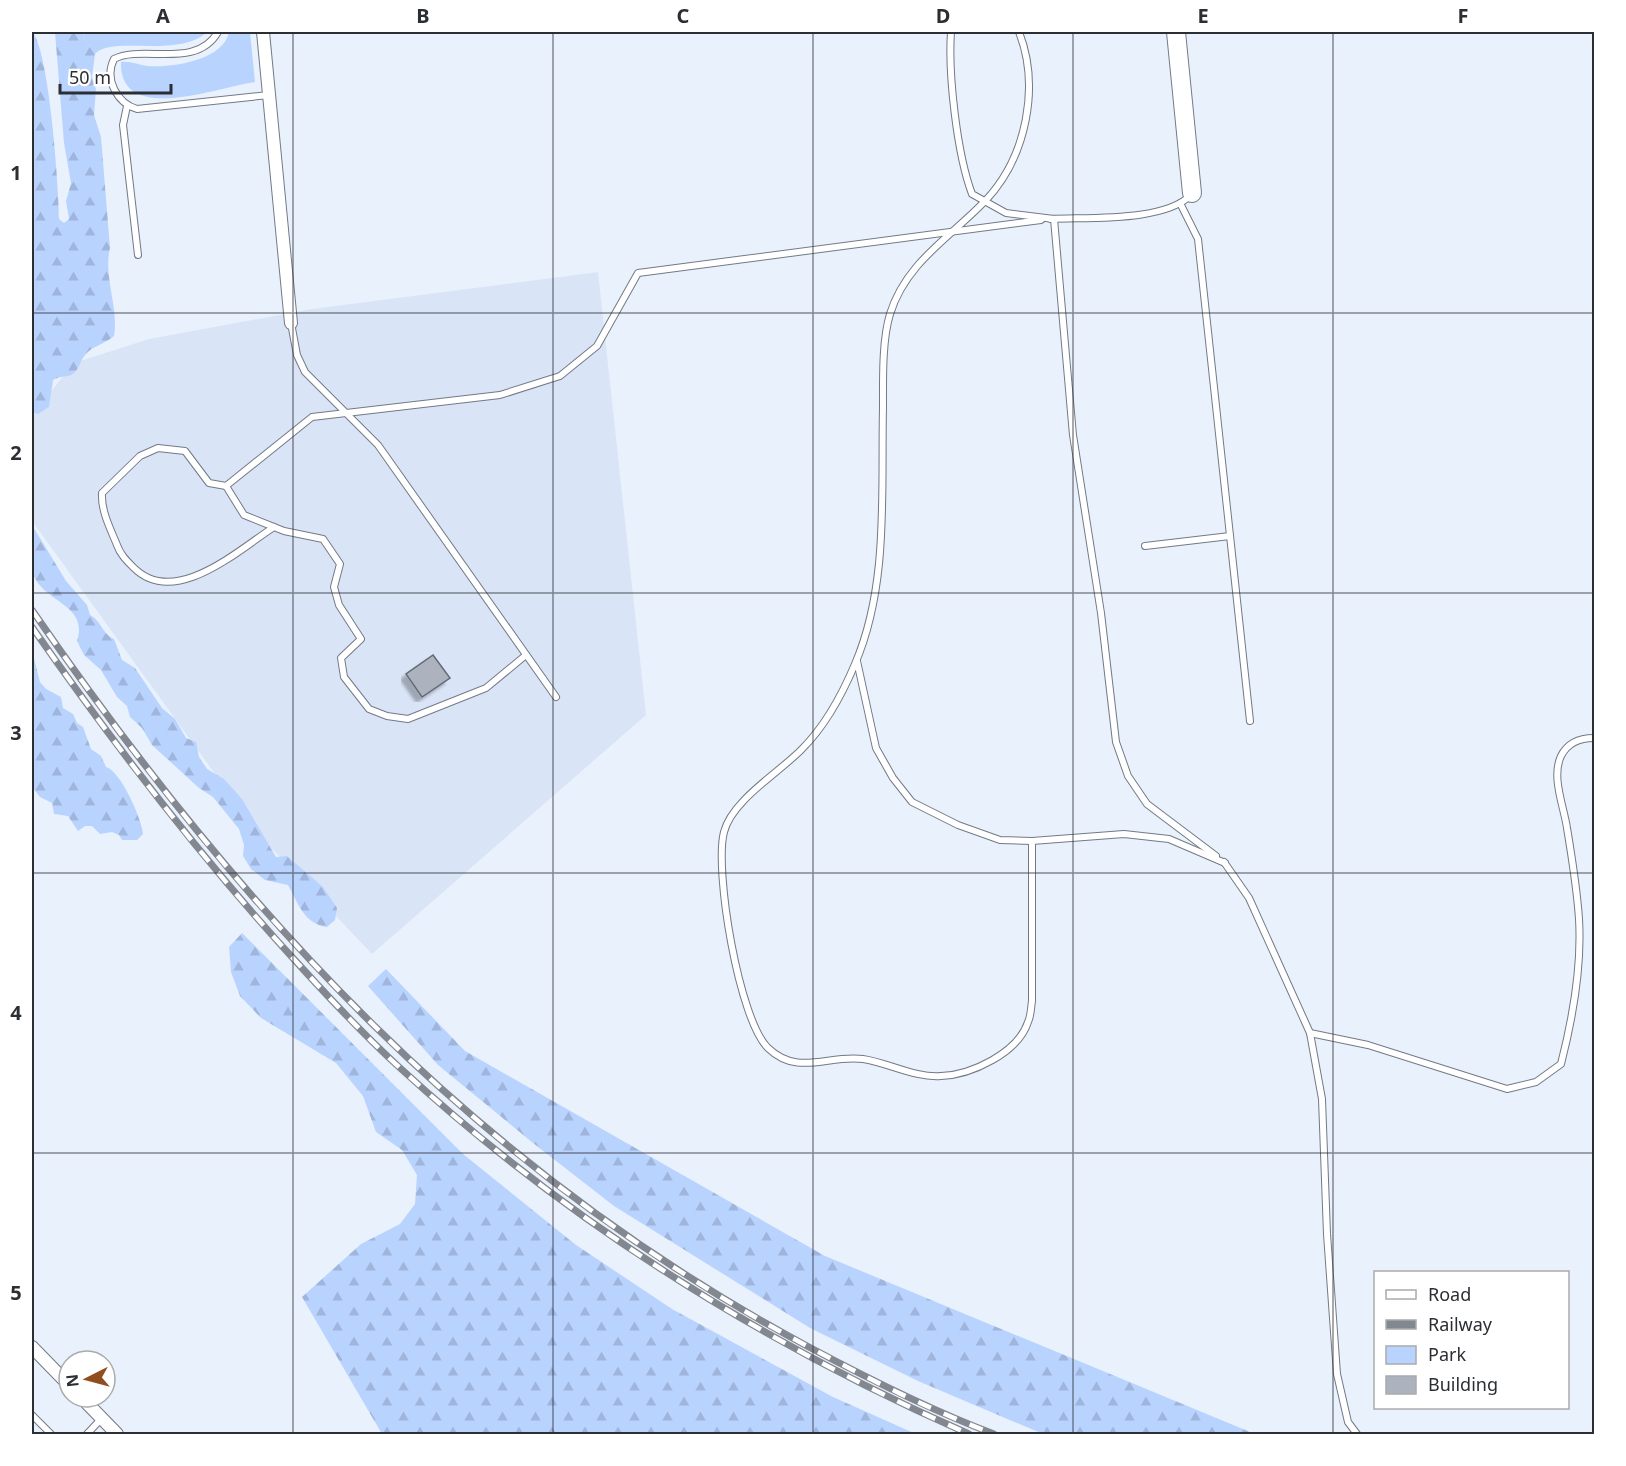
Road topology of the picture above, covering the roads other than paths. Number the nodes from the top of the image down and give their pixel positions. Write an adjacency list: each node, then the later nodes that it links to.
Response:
1 (218, 32): 7 (lane)
2 (263, 32): 6 (street)
3 (951, 32): 9 (lane)
4 (1019, 32): 9 (lane)
5 (1176, 32): 8 (street)
6 (269, 95): 7 (lane); 13 (street)
7 (127, 106): 12 (lane)
8 (1187, 199): 10 (lane); 17 (lane)
9 (983, 202): 10 (lane); 11 (lane)
10 (1054, 219): 11 (lane); 25 (lane)
11 (952, 231): 14 (lane); 20 (lane)
12 (138, 255)
13 (291, 323): 14 (lane)
14 (345, 412): 15 (lane); 19 (lane)
15 (226, 486): 16 (lane); 16 (lane)
16 (274, 527): 19 (lane)
17 (1230, 536): 18 (lane); 22 (lane)
18 (1145, 546)
19 (526, 655): 21 (lane)
20 (856, 660): 24 (lane); 24 (lane)
21 (556, 698)
22 (1250, 721)
23 (1594, 738): 26 (lane)
24 (1032, 841): 25 (lane)
25 (1225, 863): 26 (lane)
26 (1310, 1033): 35 (lane)
27 (32, 1347): 28 (street)
28 (57, 1373)
29 (92, 1409): 31 (street)
30 (32, 1415): 32 (lane)
31 (102, 1419): 33 (lane); 34 (street)
32 (51, 1434)
33 (87, 1434)
34 (117, 1434)
35 (1357, 1434)

